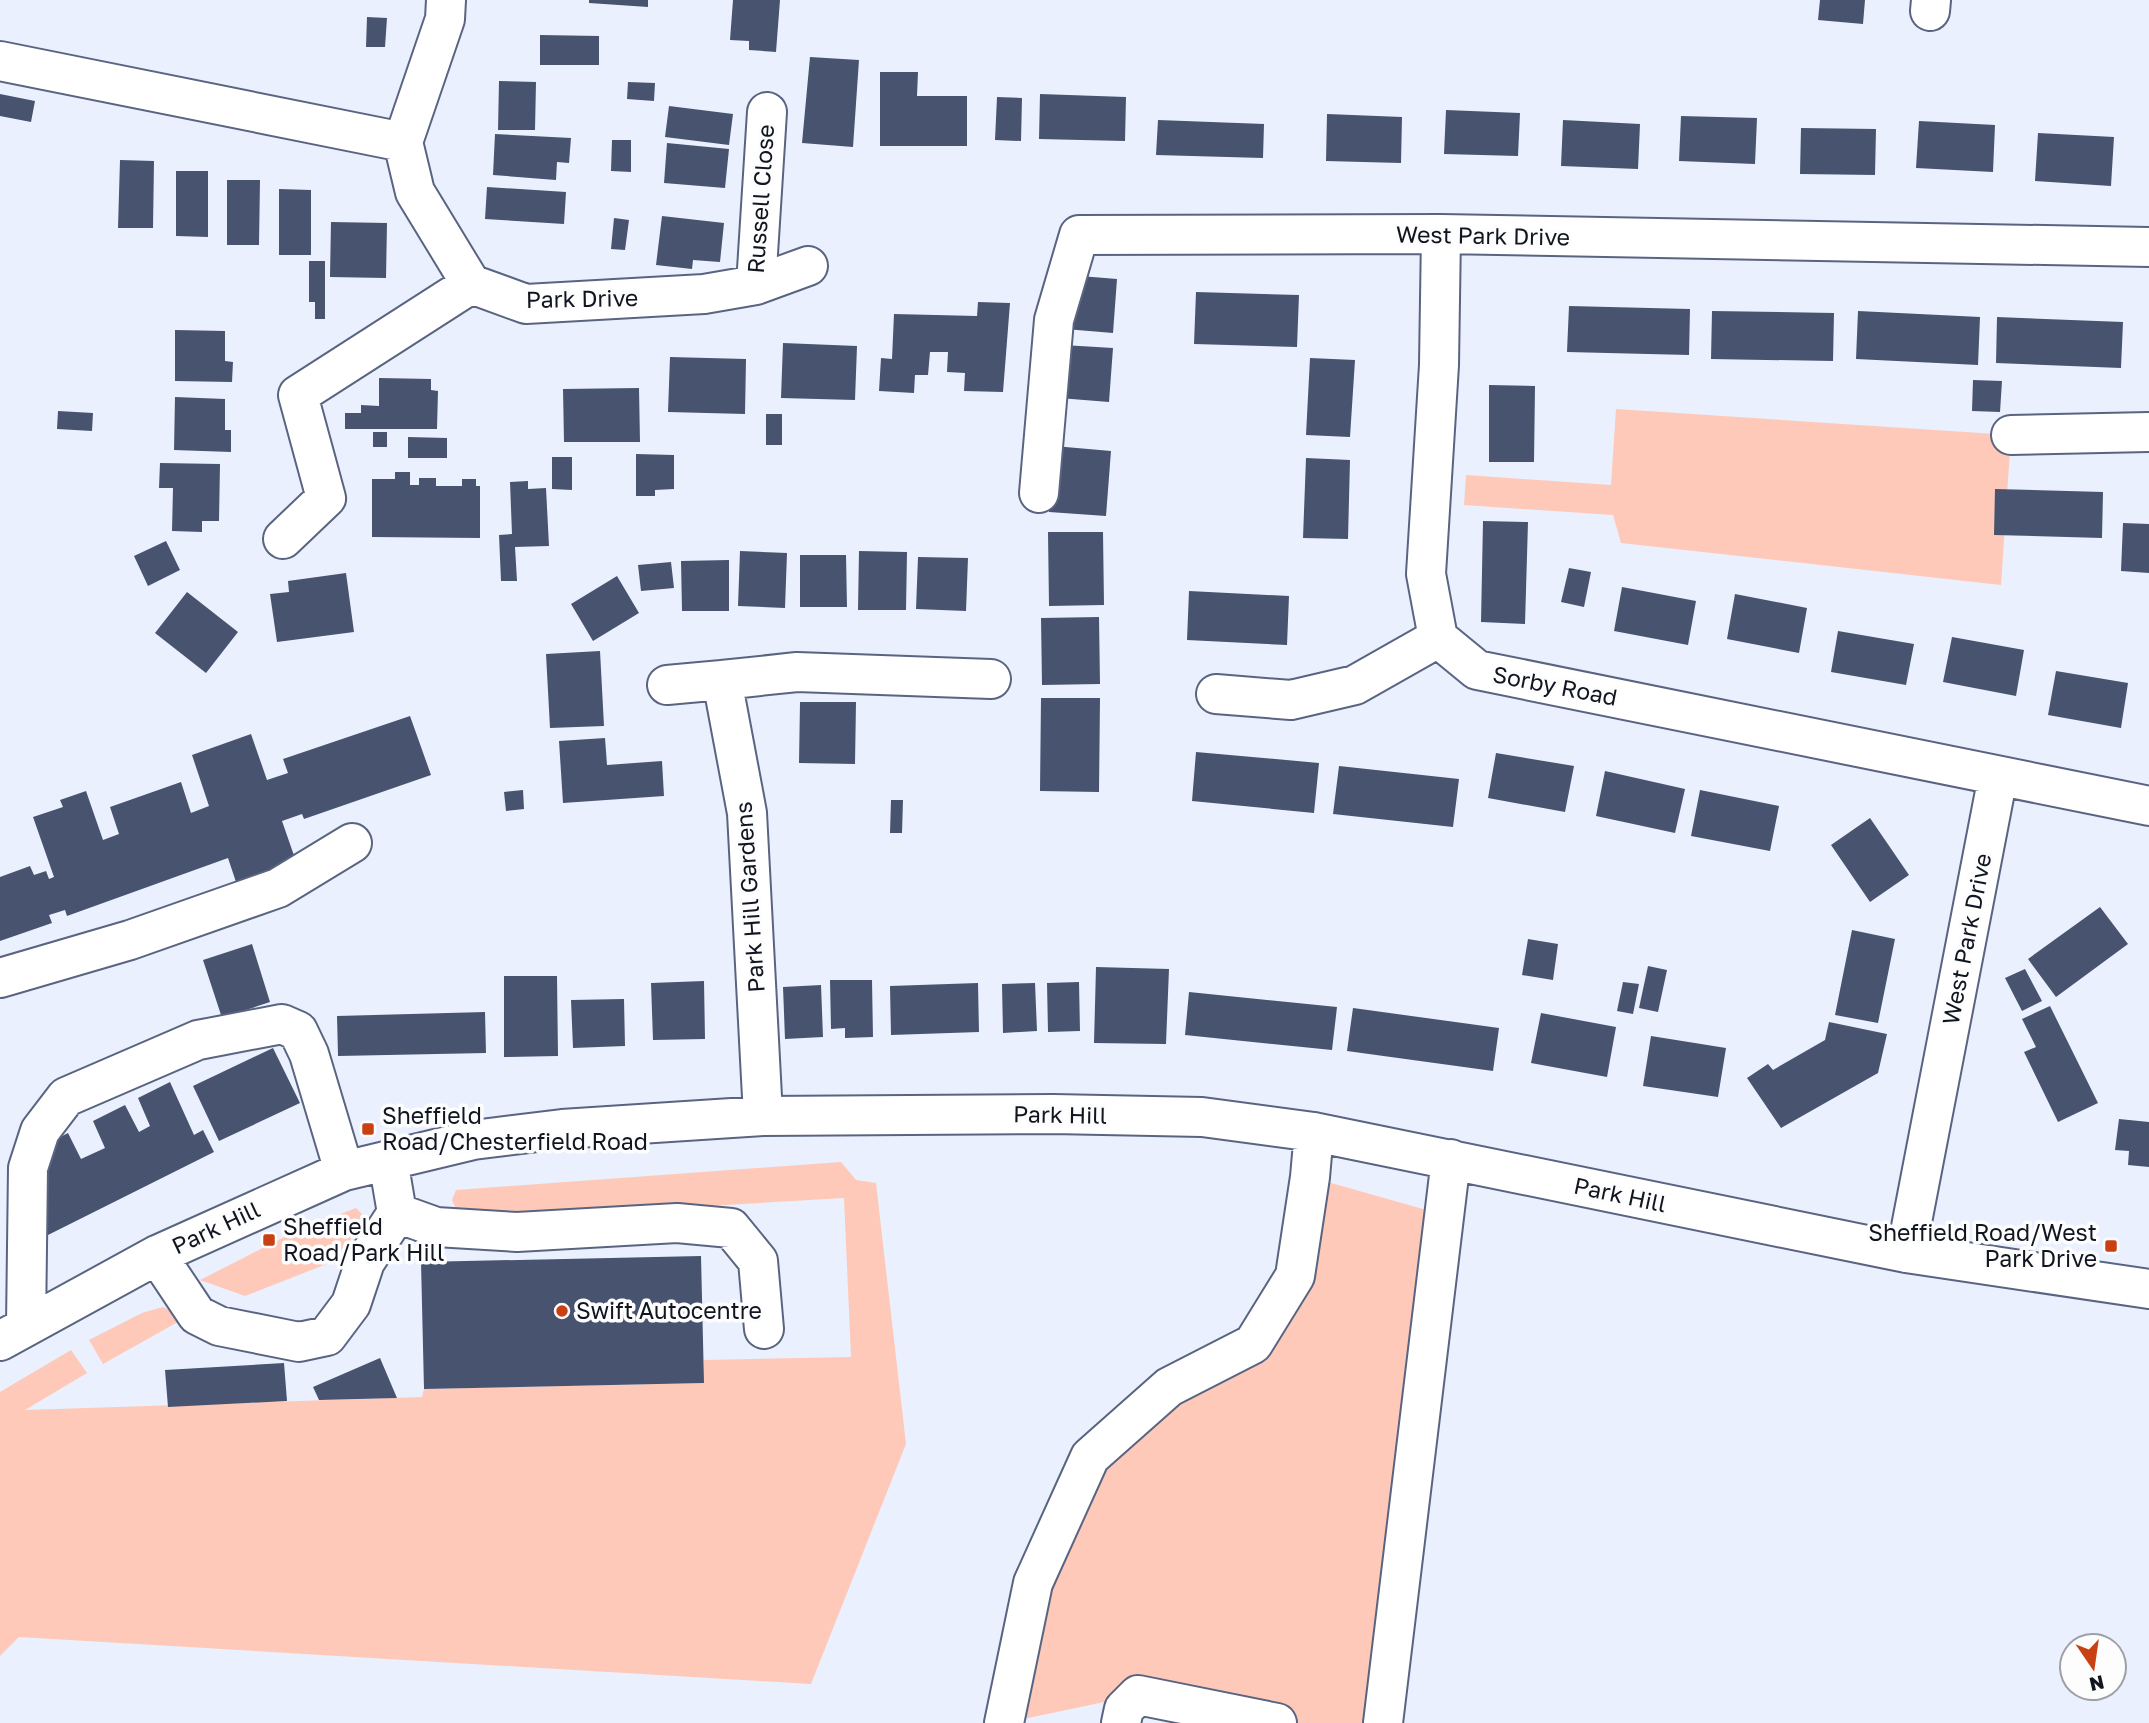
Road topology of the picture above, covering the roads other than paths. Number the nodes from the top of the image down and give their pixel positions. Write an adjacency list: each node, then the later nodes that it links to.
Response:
1 (446, 0): 4 (street)
2 (0, 61): 4 (street)
3 (767, 112): 9 (street, Russell Close)
4 (404, 142): 8 (street)
5 (1441, 234): 6 (street, West Park Drive); 12 (street, West Park Drive); 14 (street)
6 (2149, 247)
7 (808, 266): 9 (street, Park Drive)
8 (471, 284): 9 (street, Park Drive); 13 (street)
9 (755, 285)
10 (2149, 432): 11 (street)
11 (2011, 435)
12 (1039, 493)
13 (282, 539)
14 (1438, 638): 18 (street); 19 (street, Sorby Road)
15 (991, 679): 16 (street)
16 (722, 680): 17 (street); 23 (street, Park Hill Gardens)
17 (667, 685)
18 (1216, 694)
19 (1998, 776): 20 (street); 29 (street, West Park Drive)
20 (2149, 806)
21 (352, 843): 22 (street)
22 (0, 978)
23 (763, 1116): 24 (street, Park Hill); 26 (street, Park Hill)
24 (1314, 1132): 25 (street, Park Hill); 34 (street)
25 (1451, 1159): 29 (street, Park Hill); 37 (street)
26 (388, 1160): 27 (street, Park Hill); 28 (street)
27 (344, 1171): 30 (street, Park Hill); 33 (street)
28 (397, 1213): 30 (street); 32 (street)
29 (1906, 1253): 31 (street, Park Hill)
30 (157, 1255): 33 (street, Park Hill)
31 (2149, 1289)
32 (764, 1329)
33 (13, 1334)
34 (1004, 1723)
35 (1121, 1723): 36 (street)
36 (1277, 1723)
37 (1383, 1723)

